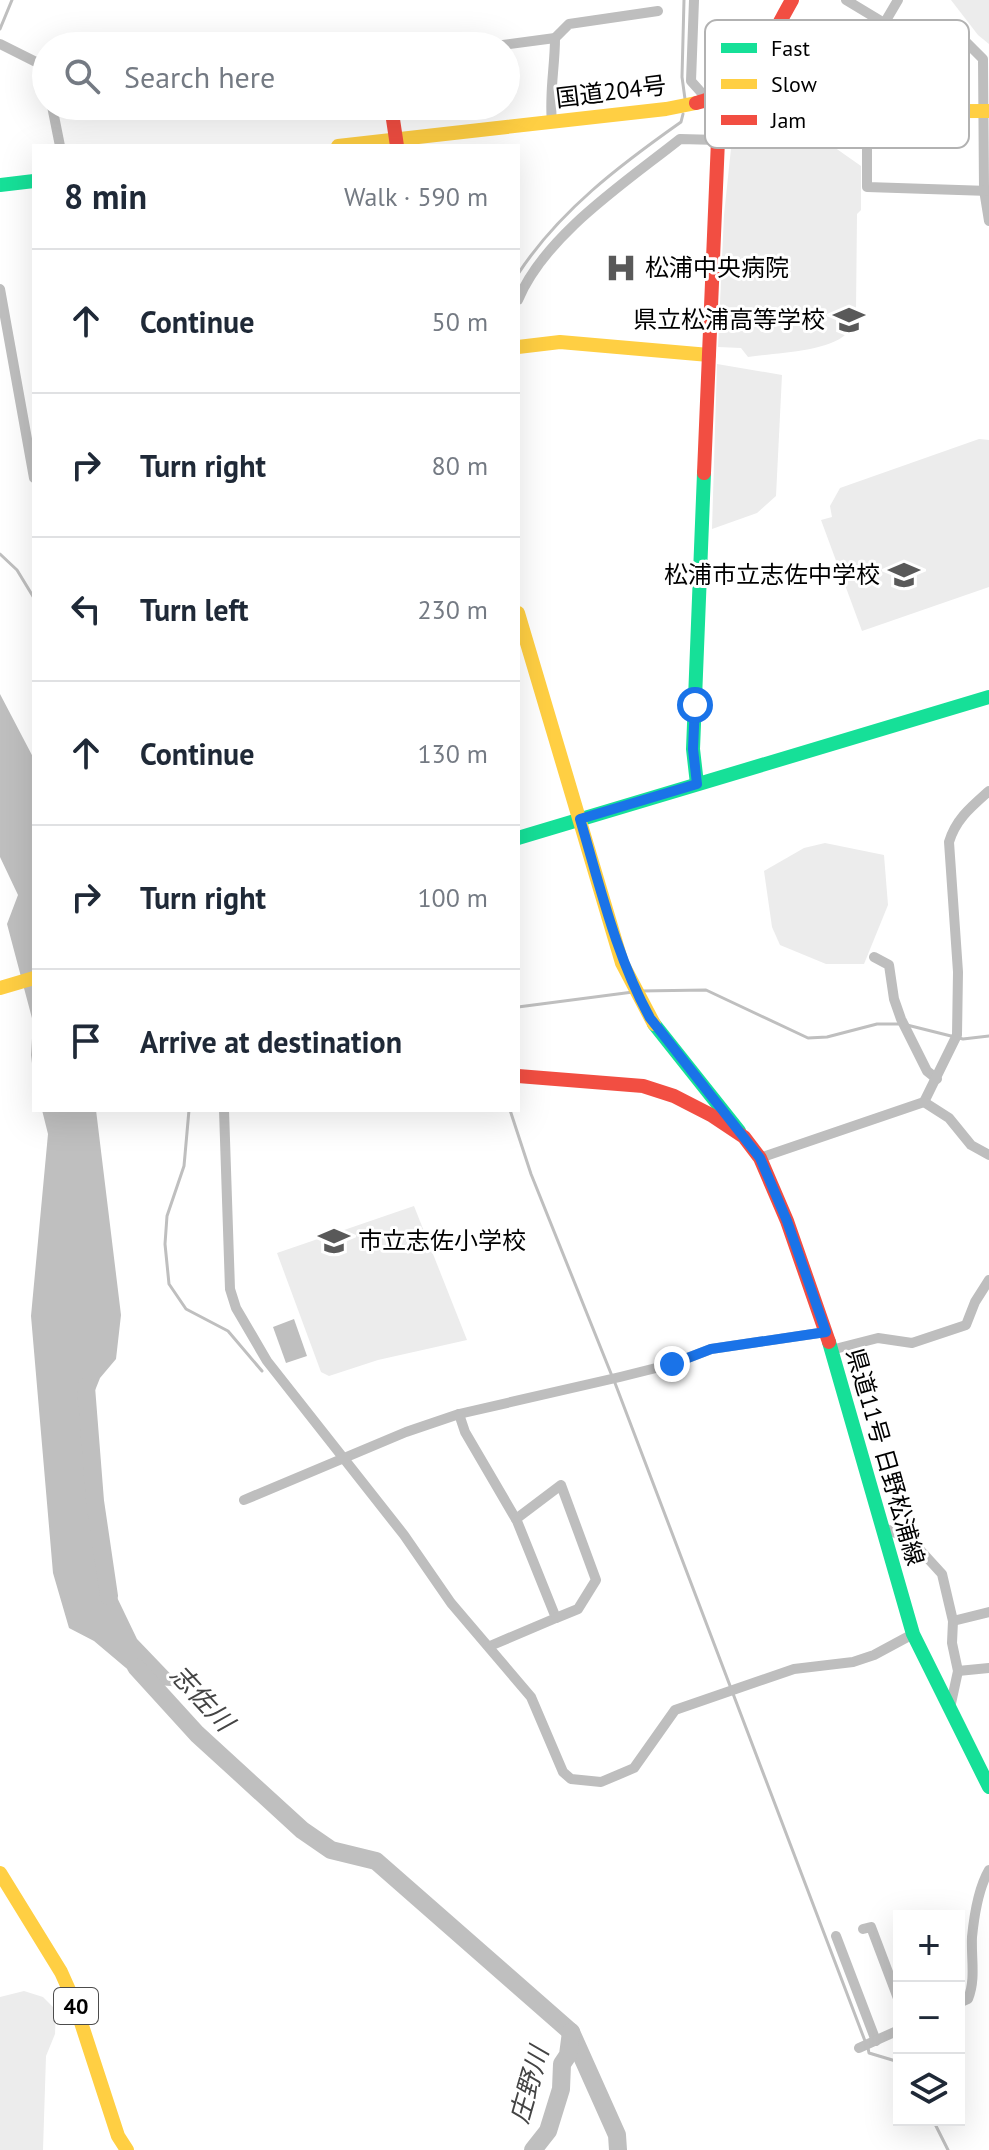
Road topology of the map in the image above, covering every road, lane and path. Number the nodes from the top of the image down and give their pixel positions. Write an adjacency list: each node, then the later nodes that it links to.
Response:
1 (694, 0): 14 (street)
2 (792, 0): 6 (main road, 国道204号)
3 (846, 0): 7 (street)
4 (898, 0): 8 (street)
5 (658, 11): 9 (street)
6 (779, 20)
7 (879, 20)
8 (886, 20)
9 (555, 38): 10 (street); 18 (street)
10 (520, 43)
11 (0, 44): 13 (street)
12 (969, 45): 15 (street)
13 (32, 62)
14 (704, 101): 18 (main road, 国道204号)
15 (986, 111): 26 (street)
16 (55, 120): 21 (street)
17 (393, 120): 20 (main road)
18 (552, 122): 20 (main road, 国道204号)
19 (705, 140): 29 (street)
20 (396, 143)
21 (60, 144)
22 (718, 148): 31 (main road)
23 (867, 148): 26 (street)
24 (32, 181): 25 (main road)
25 (0, 185)
26 (987, 190): 27 (street)
27 (989, 221)
28 (0, 289): 32 (street)
29 (520, 295)
30 (520, 347): 31 (main road)
31 (709, 355): 35 (main road)
32 (32, 467)
33 (520, 620): 37 (main road)
34 (989, 697): 35 (main road)
35 (697, 784): 37 (main road)
36 (989, 791): 43 (street)
37 (580, 819): 38 (main road); 46 (main road)
38 (520, 837)
39 (874, 957): 43 (street)
40 (32, 979): 41 (main road)
41 (1, 988)
42 (520, 1076): 46 (main road, 県道11号 日野松浦線)
43 (937, 1079): 44 (street)
44 (924, 1102): 47 (street); 48 (street)
45 (224, 1112): 53 (street)
46 (744, 1137): 48 (main road, 県道11号 日野松浦線)
47 (989, 1155)
48 (760, 1158): 50 (main road, 県道11号 日野松浦線)
49 (989, 1280): 51 (street)
50 (826, 1332): 51 (main road, 県道11号 日野松浦線); 52 (street)
51 (831, 1350): 56 (main road, 県道11号 日野松浦線)
52 (459, 1414): 53 (street); 55 (street)
53 (344, 1458): 54 (street); 61 (street)
54 (244, 1500)
55 (516, 1519): 58 (street); 58 (street)
56 (882, 1527): 59 (street); 60 (main road, 県道11号 日野松浦線)
57 (989, 1612): 59 (street)
58 (556, 1618): 61 (street)
59 (953, 1621): 63 (street)
60 (913, 1634): 61 (street); 64 (main road, 県道11号 日野松浦線)
61 (490, 1646)
62 (989, 1668): 63 (street)
63 (958, 1671): 64 (street)
64 (950, 1708): 65 (main road, 県道11号 日野松浦線)
65 (987, 1777)
66 (989, 1870): 71 (street)
67 (0, 1873): 75 (main road, 40)
68 (863, 1929): 70 (street)
69 (836, 1936): 73 (street)
70 (893, 1985)
71 (965, 2000)
72 (893, 2033): 73 (street)
73 (874, 2041): 74 (street)
74 (859, 2048)
75 (127, 2150)

